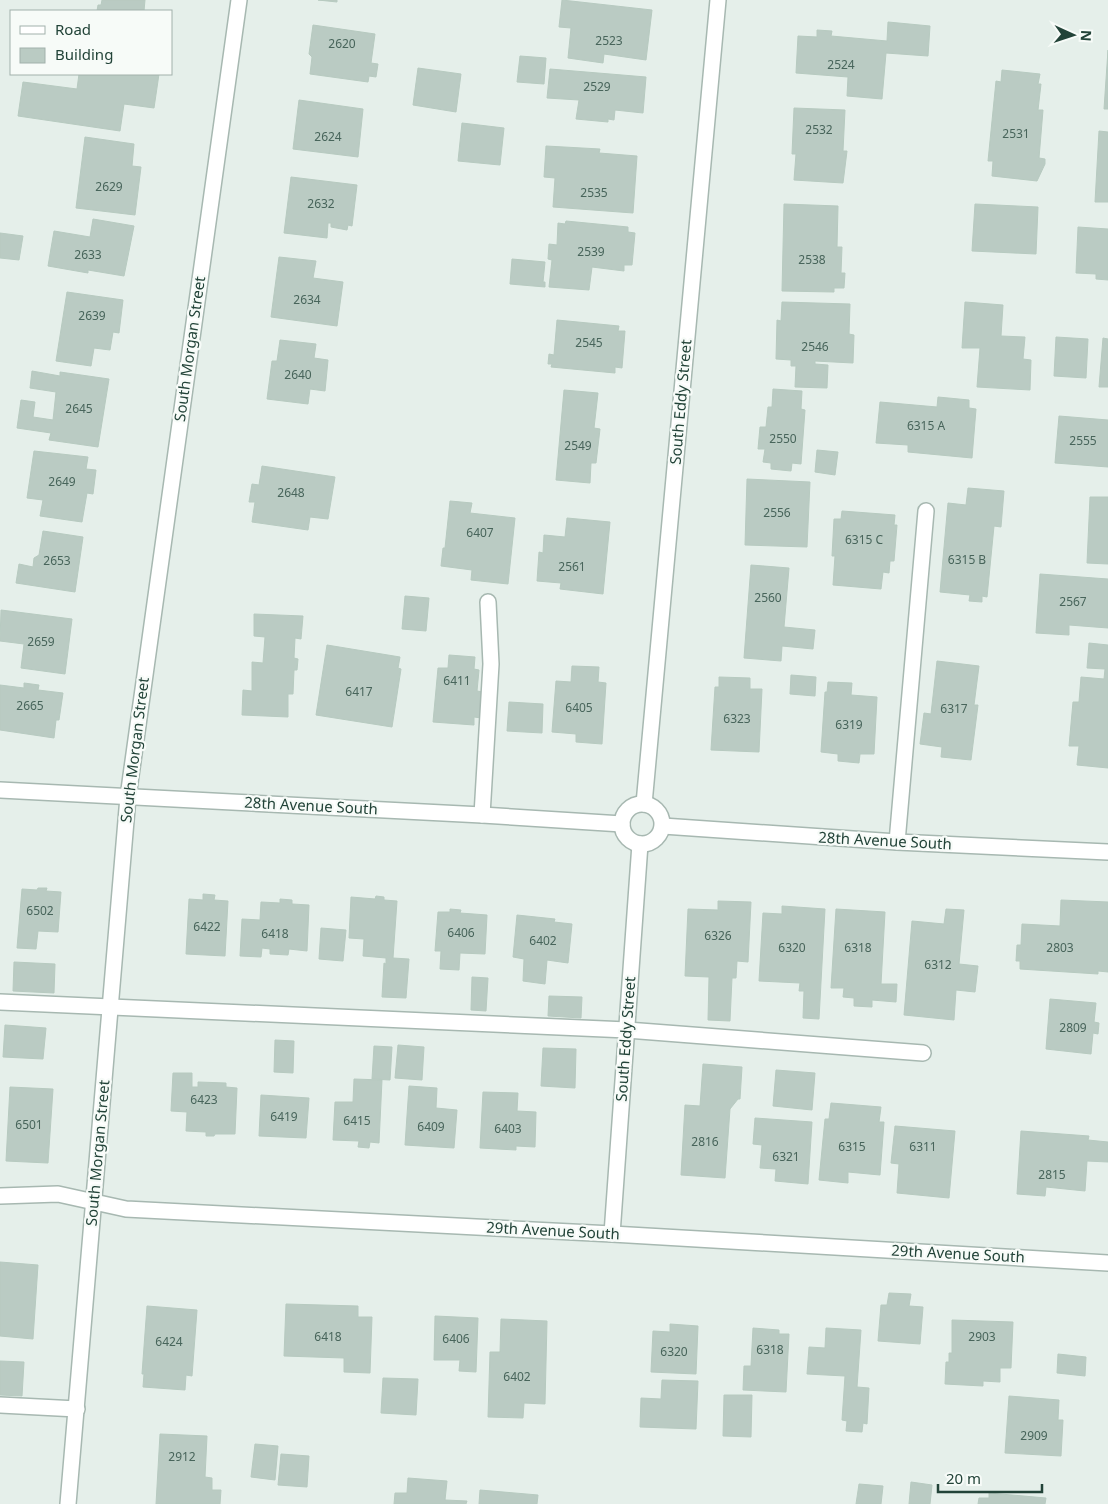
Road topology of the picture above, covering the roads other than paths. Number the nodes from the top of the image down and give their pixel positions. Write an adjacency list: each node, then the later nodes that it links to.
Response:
1 (239, 0): 6 (street, South Morgan Street)
2 (718, 0): 7 (street, South Eddy Street)
3 (926, 511): 11 (street)
4 (488, 602): 8 (street)
5 (0, 790): 6 (street, 28th Avenue South)
6 (128, 797): 8 (street, 28th Avenue South); 15 (street, South Morgan Street)
7 (644, 804): 9 (street); 10 (street)
8 (482, 814): 9 (street, 28th Avenue South)
9 (622, 824): 12 (street)
10 (663, 826): 11 (street, 28th Avenue South); 12 (street)
11 (897, 842): 13 (street, 28th Avenue South)
12 (640, 844): 16 (street, South Eddy Street)
13 (1108, 852)
14 (0, 1002): 15 (street)
15 (110, 1006): 16 (street); 19 (street, South Morgan Street)
16 (627, 1030): 17 (street); 20 (street, South Eddy Street)
17 (923, 1052)
18 (0, 1196): 19 (street, 29th Avenue South)
19 (93, 1202): 20 (street, 29th Avenue South); 23 (street, South Morgan Street)
20 (612, 1234): 21 (street, 29th Avenue South)
21 (1108, 1263)
22 (0, 1405): 23 (street)
23 (77, 1409): 24 (street, South Morgan Street)
24 (68, 1504)

